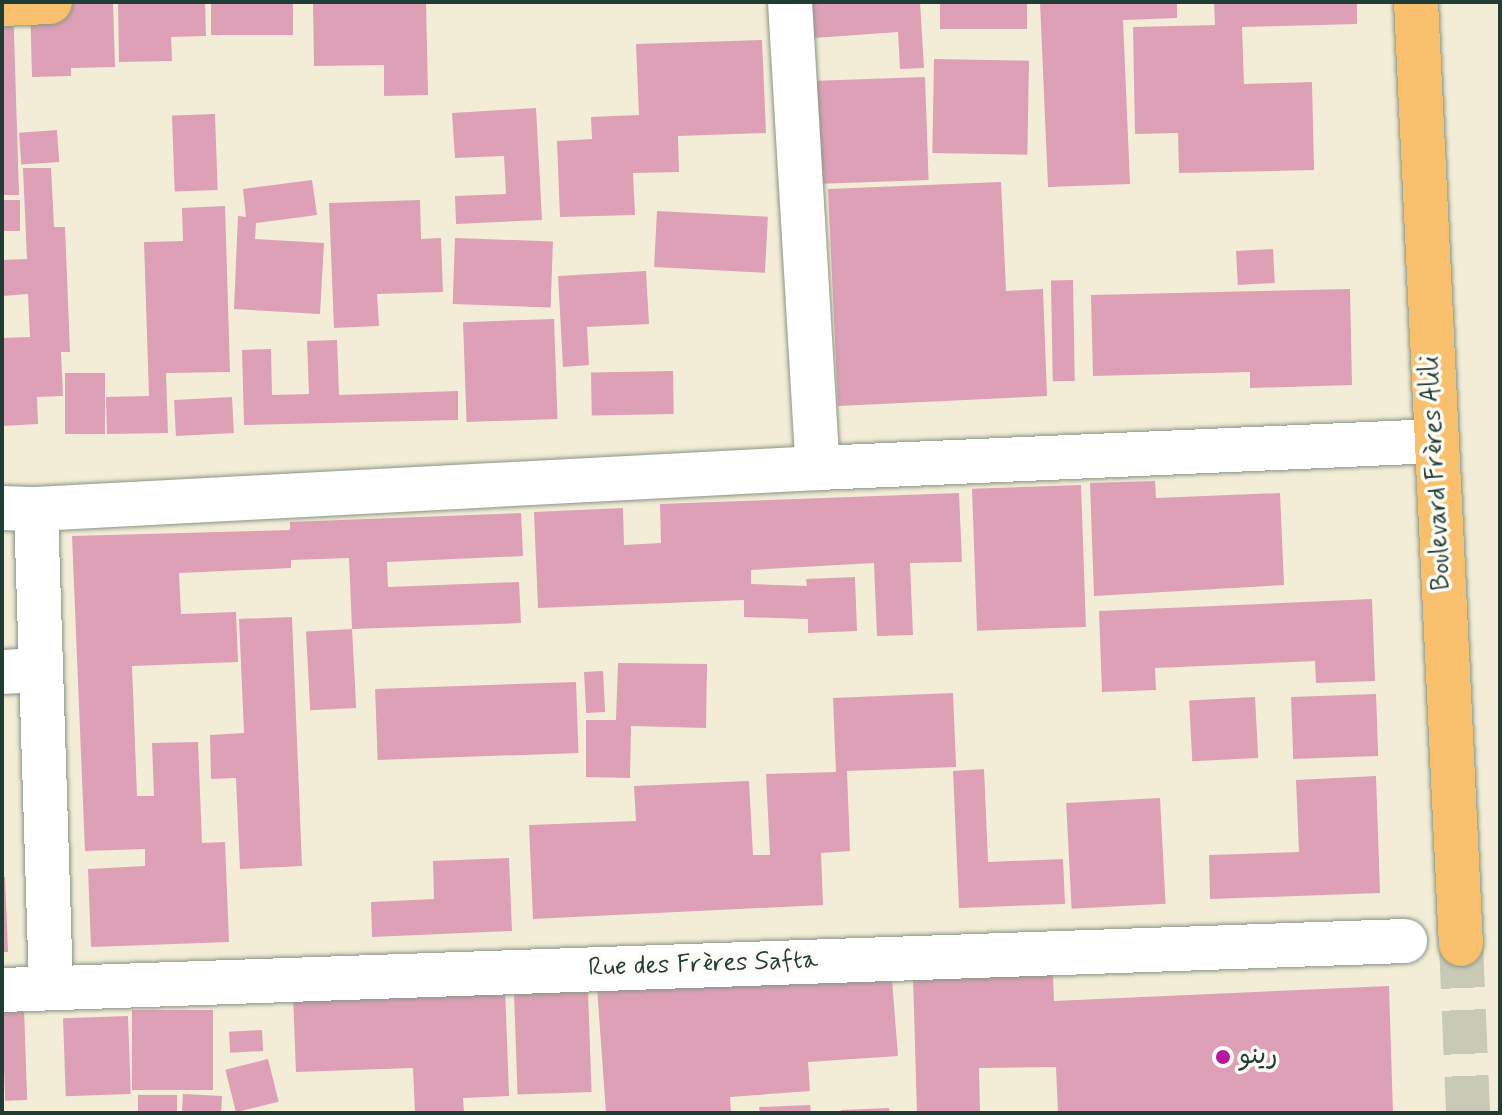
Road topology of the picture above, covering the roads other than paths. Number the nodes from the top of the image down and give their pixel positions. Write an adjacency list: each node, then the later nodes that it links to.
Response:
1 (27, 2): 2 (main road); 5 (main road)
2 (50, 2)
3 (790, 2): 7 (street)
4 (1416, 2): 6 (main road, Boulevard Frères Alili)
5 (2, 4)
6 (1436, 441): 7 (street); 11 (main road, Boulevard Frères Alili)
7 (818, 468): 8 (street)
8 (19, 509): 9 (street)
9 (22, 671): 12 (street)
10 (1405, 941): 12 (street, Rue des Frères Safta)
11 (1461, 944)
12 (51, 988): 13 (street, Rue des Frères Safta)
13 (2, 990)

